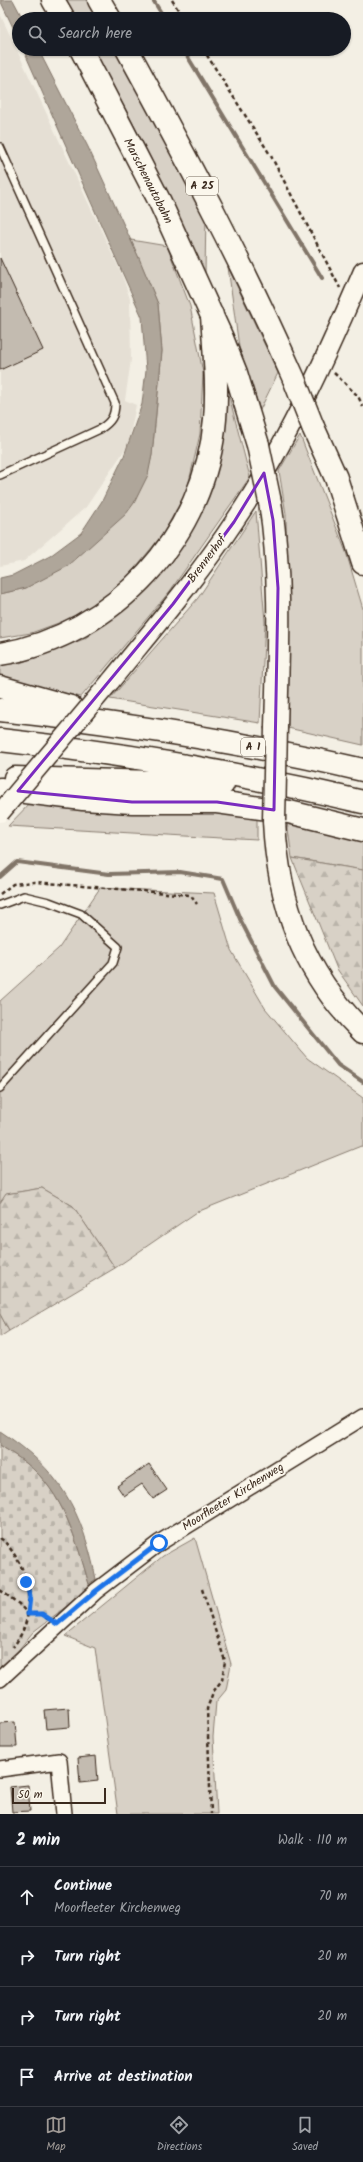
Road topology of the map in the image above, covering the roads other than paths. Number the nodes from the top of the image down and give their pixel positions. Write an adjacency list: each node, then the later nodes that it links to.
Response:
1 (53, 0): 3 (highway)
2 (99, 0): 4 (highway)
3 (60, 12)
4 (106, 12)
5 (85, 56): 9 (highway, Marschenautobahn)
6 (131, 56): 11 (highway, A 25, bridge)
7 (0, 147): 10 (lane)
8 (363, 271): 24 (street, Brennerhof, bridge)
9 (212, 315): 14 (highway); 27 (highway, Marschenautobahn, bridge)
10 (0, 475)
11 (336, 478): 12 (highway); 13 (highway)
12 (363, 523)
13 (363, 563)
14 (8, 652)
15 (0, 687): 17 (highway)
16 (0, 710): 17 (highway, A 1)
17 (141, 727): 19 (highway, A 1)
18 (0, 740): 21 (highway)
19 (363, 770)
20 (0, 778): 21 (highway)
21 (294, 786): 23 (highway)
22 (0, 789): 25 (highway)
23 (363, 802)
24 (0, 813)
25 (363, 830)
26 (0, 905): 28 (lane)
27 (363, 1032)
28 (0, 1088)
29 (363, 1417): 30 (street, Moorfleeter Kirchenweg)
30 (0, 1679)
31 (0, 1769): 32 (street)
32 (64, 1814)

